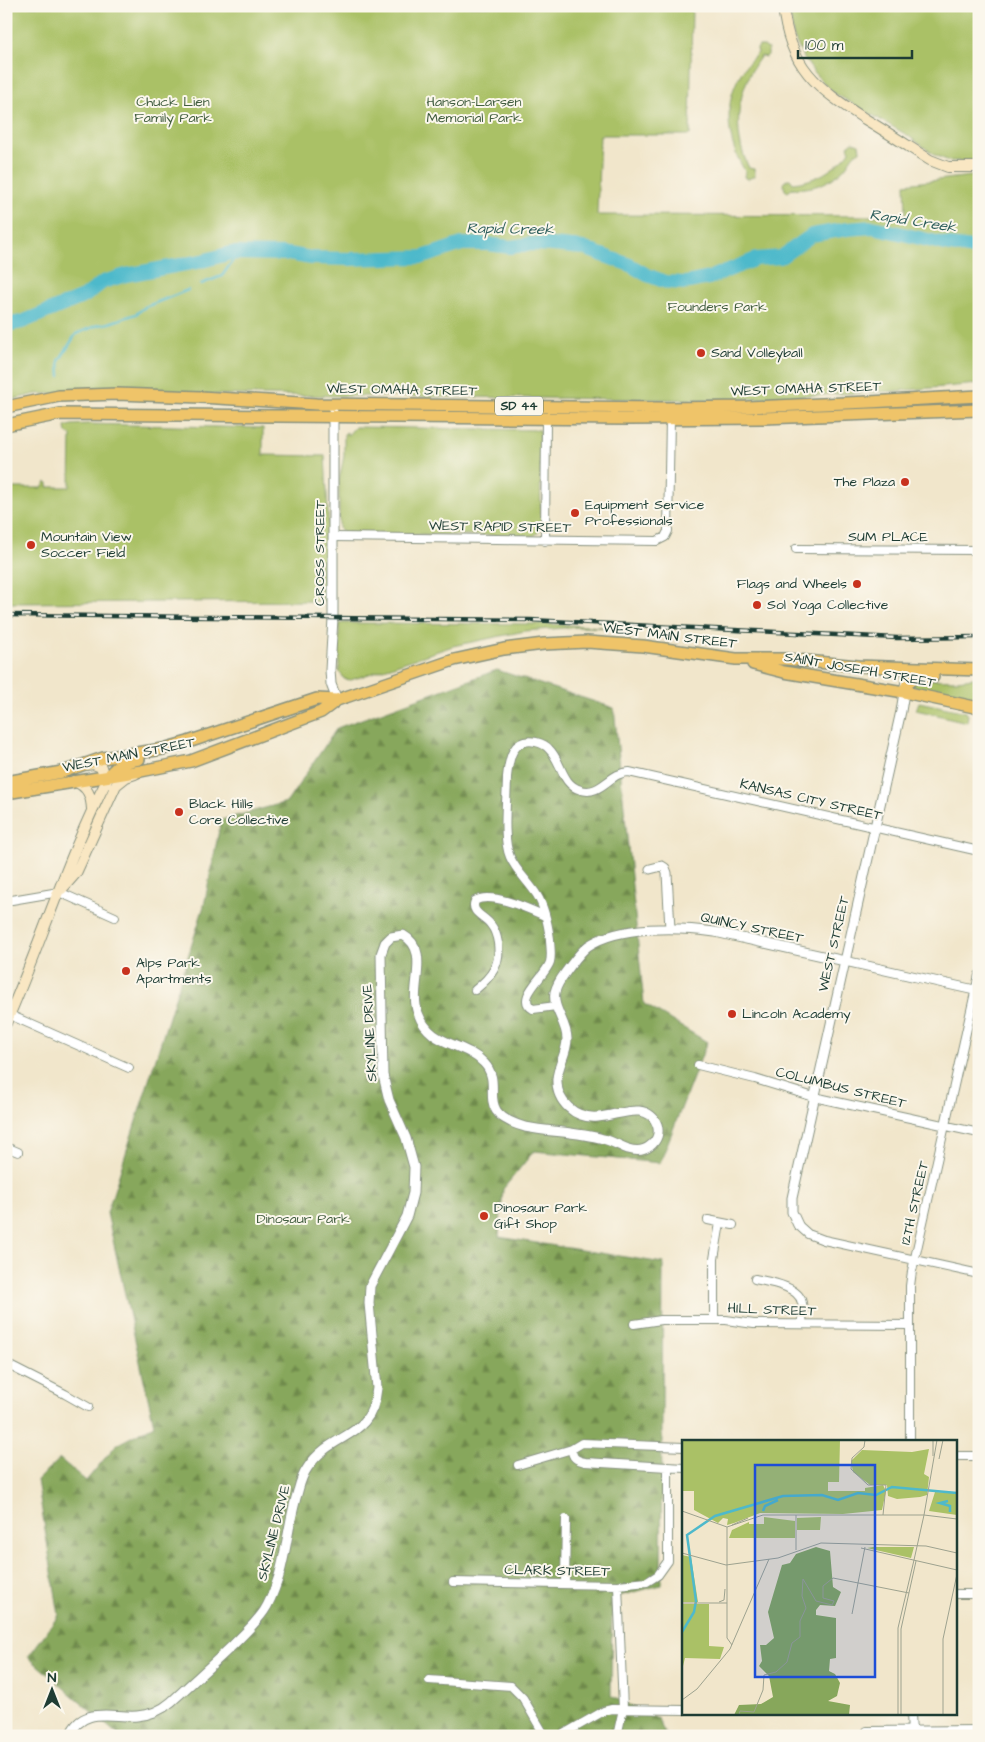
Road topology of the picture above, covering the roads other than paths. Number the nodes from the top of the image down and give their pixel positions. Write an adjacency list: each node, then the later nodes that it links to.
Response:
1 (783, 6): 2 (main road)
2 (979, 167)
3 (979, 396): 4 (main road, WEST OMAHA STREET / SD 44)
4 (333, 404): 5 (main road, WEST OMAHA STREET / SD 44); 7 (street, CROSS STREET)
5 (6, 407)
6 (979, 410): 8 (main road, WEST OMAHA STREET / SD 44)
7 (333, 417): 9 (main road, WEST OMAHA STREET / SD 44); 10 (main road, WEST OMAHA STREET / SD 44); 11 (street, CROSS STREET)
8 (670, 418): 9 (main road, WEST OMAHA STREET / SD 44); 12 (street, WEST RAPID STREET)
9 (546, 419): 12 (street)
10 (6, 425)
11 (334, 537): 12 (street, WEST RAPID STREET); 19 (street, CROSS STREET)
12 (545, 541)
13 (796, 548): 14 (street, SUM PLACE)
14 (979, 550)
15 (736, 660): 16 (main road, WEST MAIN STREET); 18 (main road, SAINT JOSEPH STREET); 19 (main road, WEST MAIN STREET)
16 (908, 668): 17 (main road, WEST MAIN STREET); 18 (street, WEST STREET)
17 (979, 670): 18 (main road)
18 (904, 692): 20 (main road, SAINT JOSEPH STREET); 29 (street, WEST STREET)
19 (337, 700): 21 (main road, WEST MAIN STREET); 23 (main road, WEST MAIN STREET)
20 (979, 708)
21 (274, 712): 22 (main road, WEST MAIN STREET); 24 (main road)
22 (81, 766): 24 (main road); 26 (main road, WEST MAIN STREET)
23 (141, 771): 24 (main road, WEST MAIN STREET); 30 (main road)
24 (106, 778): 25 (main road, WEST MAIN STREET); 28 (main road); 30 (main road)
25 (74, 781): 27 (main road, WEST MAIN STREET); 28 (main road)
26 (6, 782)
27 (6, 793)
28 (92, 811): 33 (main road)
29 (874, 827): 31 (street, KANSAS CITY STREET); 35 (street, KANSAS CITY STREET); 38 (street, WEST STREET)
30 (87, 849): 33 (main road)
31 (979, 851)
32 (650, 869): 37 (street)
33 (59, 892): 34 (street); 36 (street); 43 (main road)
34 (6, 901)
35 (545, 916): 40 (street); 42 (street, KANSAS CITY STREET)
36 (115, 917)
37 (670, 929): 38 (street, QUINCY STREET); 42 (street, QUINCY STREET)
38 (845, 962): 41 (street, QUINCY STREET); 46 (street, WEST STREET)
39 (979, 975): 41 (street, 12TH STREET)
40 (475, 990)
41 (977, 991): 47 (street, 12TH STREET)
42 (556, 1006): 86 (street, SKYLINE DRIVE)
43 (8, 1019): 45 (street)
44 (698, 1065): 46 (street, COLUMBUS STREET)
45 (129, 1068)
46 (814, 1097): 47 (street, COLUMBUS STREET); 53 (street, WEST STREET)
47 (945, 1126): 48 (street, COLUMBUS STREET); 55 (street, 12TH STREET)
48 (979, 1133)
49 (6, 1146): 50 (street)
50 (18, 1152)
51 (708, 1220): 52 (street)
52 (720, 1223): 54 (street); 58 (street)
53 (798, 1225): 55 (street)
54 (733, 1226)
55 (914, 1259): 56 (street); 61 (street, 12TH STREET)
56 (979, 1274)
57 (754, 1279): 60 (street)
58 (714, 1320): 59 (street, HILL STREET); 60 (street, HILL STREET)
59 (634, 1324)
60 (802, 1324): 61 (street, HILL STREET)
61 (910, 1325): 64 (street, 12TH STREET)
62 (6, 1364): 63 (street)
63 (88, 1407)
64 (910, 1440)
65 (682, 1447): 66 (street)
66 (572, 1449): 69 (street); 70 (street)
67 (958, 1456): 68 (street)
68 (979, 1456)
69 (518, 1464)
70 (668, 1468): 71 (street); 75 (street, CLARK STREET)
71 (682, 1468)
72 (566, 1519): 74 (street)
73 (453, 1582): 74 (street, CLARK STREET)
74 (565, 1584): 75 (street, CLARK STREET)
75 (618, 1585): 79 (street)
76 (958, 1594): 77 (street)
77 (979, 1594)
78 (429, 1680): 87 (street)
79 (623, 1709): 80 (street); 88 (street); 89 (street)
80 (682, 1710)
81 (910, 1714): 85 (street)
82 (979, 1730): 85 (street)
83 (867, 1731): 84 (street)
84 (900, 1733): 85 (street)
85 (912, 1733)
86 (70, 1736)
87 (545, 1736)
88 (560, 1736)
89 (617, 1736)

